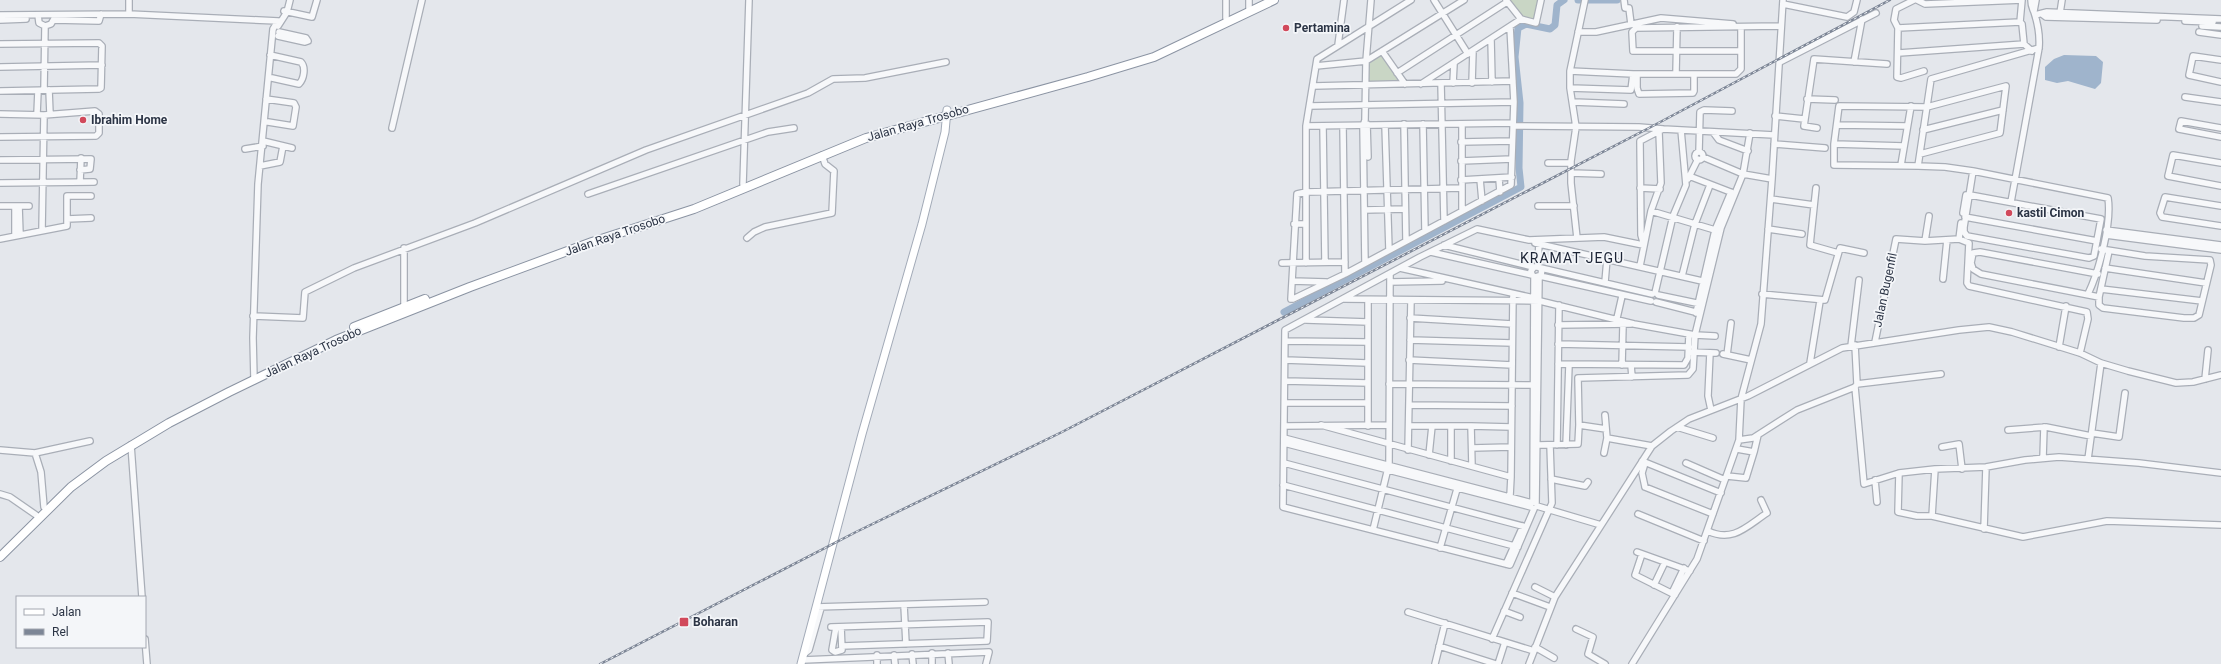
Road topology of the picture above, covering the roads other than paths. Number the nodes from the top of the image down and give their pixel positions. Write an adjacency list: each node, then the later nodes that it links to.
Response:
1 (129, 0): 31 (street)
2 (289, 0): 28 (street)
3 (317, 0): 28 (street)
4 (422, 0): 142 (street)
5 (749, 0): 121 (street)
6 (1226, 0): 39 (street)
7 (1265, 0): 26 (highway, Jalan Raya Trosobo)
8 (1274, 0): 126 (highway, Jalan Raya Trosobo)
9 (1344, 0): 66 (street)
10 (1371, 0): 49 (street)
11 (1401, 0): 27 (street)
12 (1411, 0): 27 (street)
13 (1434, 0): 32 (street)
14 (1464, 0): 32 (street)
15 (1541, 0): 40 (street)
16 (1624, 0): 47 (street)
17 (1857, 0): 25 (street)
18 (1916, 0): 19 (street); 56 (street)
19 (2022, 0): 44 (street)
20 (2031, 0): 33 (street)
21 (2036, 0): 33 (street)
22 (2062, 0): 30 (street)
23 (1507, 1): 40 (street); 59 (street)
24 (1585, 2): 57 (street)
25 (1783, 2): 50 (street)
26 (1249, 4): 39 (highway, Jalan Raya Trosobo)
27 (1401, 7): 49 (street)
28 (286, 12): 46 (street)
29 (1876, 13): 41 (street)
30 (2060, 13): 34 (street); 36 (street)
31 (129, 14): 38 (street); 46 (street)
32 (1442, 14): 59 (street); 68 (street)
33 (2034, 14): 34 (street); 67 (street)
34 (2042, 14): 36 (street)
35 (0, 15): 37 (street)
36 (2083, 16): 42 (street); 45 (street)
37 (38, 17): 38 (street); 43 (street); 48 (street)
38 (55, 17): 48 (street)
39 (1226, 18): 126 (highway, Jalan Raya Trosobo)
40 (1521, 19): 52 (street)
41 (1862, 19): 78 (street); 79 (street)
42 (2221, 19)
43 (0, 20)
44 (2020, 22): 56 (street); 65 (street)
45 (2221, 22)
46 (277, 23): 61 (street); 61 (street)
47 (1631, 24): 54 (street); 57 (street)
48 (45, 26): 63 (street)
49 (1370, 26): 66 (street); 76 (street)
50 (1780, 26): 54 (street); 78 (street)
51 (2202, 26): 55 (street)
52 (1510, 27): 62 (street); 93 (street)
53 (1677, 27): 54 (street); 71 (street); 71 (street)
54 (1740, 27): 69 (street)
55 (2221, 27)
56 (1898, 28): 73 (street)
57 (1578, 32): 86 (street)
58 (2199, 32): 60 (street)
59 (1456, 35): 72 (street); 88 (street)
60 (2221, 35)
61 (276, 37): 74 (street)
62 (1491, 39): 72 (street); 95 (street)
63 (45, 43): 64 (street); 82 (street); 85 (street)
64 (0, 44)
65 (2024, 44): 70 (street); 73 (street)
66 (1338, 45): 83 (street)
67 (2038, 48): 70 (street); 193 (street)
68 (1382, 50): 76 (street); 88 (street)
69 (1741, 50): 71 (street); 91 (street)
70 (2032, 50): 118 (street)
71 (1677, 51): 89 (street)
72 (1471, 53): 80 (street); 94 (street)
73 (1899, 53): 87 (street)
74 (272, 55): 92 (street); 92 (street); 107 (street)
75 (2221, 60): 96 (street)
76 (1366, 61): 83 (street); 101 (street)
77 (946, 62): 121 (street)
78 (1780, 62): 125 (street)
79 (1854, 62): 81 (street); 108 (street)
80 (1454, 64): 98 (street); 100 (street)
81 (1887, 64)
82 (102, 65): 85 (street); 105 (street)
83 (1316, 66): 102 (street)
84 (0, 67): 85 (street)
85 (44, 67): 105 (street)
86 (1570, 71): 90 (street); 103 (street)
87 (1924, 71)
88 (1397, 72): 99 (street)
89 (1676, 73): 90 (street); 91 (street)
90 (1635, 74): 91 (street); 103 (street)
91 (1694, 74)
92 (272, 78): 107 (street)
93 (1513, 81): 95 (street); 110 (street)
94 (1472, 82): 95 (street); 98 (street)
95 (1492, 82)
96 (2221, 82)
97 (1441, 83): 98 (street); 100 (street); 113 (street)
98 (1453, 83)
99 (1405, 84): 100 (street); 101 (street)
100 (1421, 84)
101 (1366, 85): 102 (street); 116 (street)
102 (1314, 86): 115 (street)
103 (1570, 88): 111 (street)
104 (0, 91): 105 (street)
105 (44, 91): 123 (street); 124 (street)
106 (2185, 97): 112 (street)
107 (268, 99): 128 (street); 128 (street); 159 (street)
108 (1807, 99): 109 (street); 127 (street)
109 (1835, 100)
110 (1514, 102): 113 (street); 135 (street)
111 (1573, 102): 114 (street); 141 (street)
112 (2221, 102)
113 (1442, 103): 116 (street); 134 (street)
114 (1624, 104)
115 (1310, 106): 116 (street); 137 (street)
116 (1366, 106): 129 (street)
117 (1910, 106): 118 (street); 136 (street); 140 (street)
118 (1927, 107): 119 (street); 147 (street)
119 (2003, 110): 147 (street); 168 (street)
120 (1732, 111): 149 (street)
121 (747, 113): 156 (street); 264 (street)
122 (0, 114): 123 (street)
123 (37, 114): 124 (street)
124 (47, 114): 153 (street); 153 (street)
125 (1775, 116): 127 (street); 152 (street)
126 (947, 117): 171 (highway, Jalan Raya Trosobo); 201 (highway, Jalan Raya Trosobo); 472 (main road)
127 (1804, 119): 144 (street)
128 (268, 122): 159 (street)
129 (1365, 124): 133 (street); 139 (street); 213 (street)
130 (1404, 124): 131 (street); 133 (street); 208 (street)
131 (1423, 124): 134 (street); 209 (street)
132 (1462, 124): 134 (street); 135 (street); 158 (street)
133 (1386, 125): 207 (street)
134 (1442, 125): 205 (street)
135 (1516, 125): 141 (street); 157 (street)
136 (1837, 125): 140 (street); 161 (street)
137 (1306, 126): 138 (street); 210 (street)
138 (1323, 126): 139 (street); 211 (street)
139 (1343, 126): 212 (street)
140 (1907, 126): 163 (street)
141 (1576, 127): 148 (street); 177 (street)
142 (392, 128)
143 (794, 128): 156 (street)
144 (1816, 128)
145 (2221, 128): 155 (street)
146 (1681, 130): 148 (street); 149 (street); 198 (street)
147 (1924, 130): 168 (street)
148 (1661, 131): 203 (street); 206 (street)
149 (1700, 131): 150 (street); 172 (street)
150 (1713, 132): 151 (street); 167 (street)
151 (1750, 133): 152 (street); 167 (street)
152 (1774, 135): 160 (street)
153 (44, 136): 154 (street); 169 (street)
154 (0, 137)
155 (2221, 137)
156 (744, 140): 201 (street); 216 (street)
157 (1512, 141): 158 (street); 173 (street)
158 (1461, 142): 175 (street)
159 (264, 143): 162 (street); 166 (street); 180 (street)
160 (1774, 144): 165 (street); 190 (street)
161 (1834, 144): 163 (street); 179 (street)
162 (283, 146): 164 (street); 180 (street)
163 (1904, 146): 179 (street)
164 (292, 148)
165 (1825, 148)
166 (245, 149)
167 (1748, 151): 186 (street)
168 (1920, 154): 181 (street)
169 (43, 158): 170 (street); 174 (street); 197 (street)
170 (81, 158): 182 (street); 182 (street)
171 (823, 158): 201 (highway, Jalan Raya Trosobo); 251 (street)
172 (1700, 158): 186 (street); 187 (street)
173 (1512, 159): 175 (street); 188 (street)
174 (0, 160)
175 (1461, 161): 191 (street)
176 (1548, 163): 177 (street)
177 (1571, 163): 184 (street)
178 (2221, 163): 200 (street)
179 (1902, 165): 181 (street)
180 (262, 166): 319 (street)
181 (1918, 166): 183 (street)
182 (80, 170): 194 (street)
183 (1973, 171): 193 (street); 217 (street)
184 (1571, 173): 185 (street); 227 (street)
185 (1601, 174)
186 (1743, 174): 190 (street); 215 (street)
187 (1690, 176): 198 (street); 199 (street)
188 (1512, 177): 189 (street); 214 (street)
189 (1499, 179): 192 (street); 214 (street)
190 (1772, 179): 219 (street)
191 (1461, 180): 192 (street); 202 (street)
192 (1480, 180): 220 (street)
193 (2016, 180): 221 (street); 248 (street)
194 (80, 182): 195 (street); 197 (street)
195 (94, 182)
196 (0, 183): 197 (street)
197 (42, 183): 245 (street)
198 (1686, 185): 234 (street)
199 (1710, 185): 215 (street); 242 (street)
200 (2221, 186)
201 (741, 187): 316 (highway, Jalan Raya Trosobo); 358 (highway, Jalan Raya Trosobo)
202 (1461, 188): 205 (street); 231 (street)
203 (1640, 188): 206 (street); 261 (street)
204 (1816, 188): 222 (street)
205 (1443, 189): 209 (street); 239 (street)
206 (1660, 189): 232 (street)
207 (1386, 190): 208 (street); 213 (street); 229 (street)
208 (1405, 190): 209 (street); 230 (street)
209 (1424, 190): 247 (street)
210 (1306, 192): 211 (street); 240 (street); 241 (street)
211 (1324, 192): 212 (street); 274 (street)
212 (1343, 192): 213 (street); 275 (street)
213 (1366, 192): 233 (street)
214 (1500, 192): 220 (street)
215 (1733, 193): 246 (street); 314 (street)
216 (588, 194)
217 (1968, 195): 221 (street); 236 (street); 254 (street)
218 (91, 196): 238 (street)
219 (1771, 199): 222 (street); 244 (street)
220 (1482, 201): 231 (street)
221 (2011, 202): 258 (street)
222 (1814, 205): 270 (street)
223 (0, 206): 224 (street)
224 (17, 206): 225 (street); 250 (street)
225 (29, 206)
226 (1538, 206): 227 (street)
227 (1574, 206): 252 (street)
228 (2221, 206): 243 (street)
229 (1387, 209): 230 (street); 233 (street); 266 (street)
230 (1405, 209): 259 (street)
231 (1462, 211): 239 (street)
232 (1651, 211): 234 (street); 261 (street)
233 (1367, 213): 273 (street)
234 (1673, 216): 242 (street); 283 (street)
235 (1929, 216): 257 (street)
236 (1965, 217): 258 (street); 265 (street)
237 (92, 218): 238 (street)
238 (67, 220): 245 (street)
239 (1444, 221): 247 (street)
240 (1294, 224): 241 (street); 278 (street)
241 (1306, 224): 277 (street)
242 (1695, 224): 246 (street); 288 (street)
243 (2221, 226)
244 (1768, 229): 249 (street); 301 (street)
245 (42, 230): 250 (street)
246 (1715, 230): 293 (street)
247 (1425, 231): 259 (street)
248 (2106, 232): 255 (street); 265 (street)
249 (1802, 234)
250 (18, 235): 253 (street)
251 (747, 238)
252 (1577, 238): 260 (street); 261 (street)
253 (0, 239)
254 (1959, 239): 256 (street); 317 (street)
255 (2152, 239): 263 (street); 267 (street)
256 (1948, 240): 257 (street); 289 (street)
257 (1924, 241): 334 (street, Jalan Bugenfil)
258 (2097, 241): 265 (street)
259 (1406, 242): 266 (street)
260 (1537, 242): 262 (street); 272 (street); 280 (street)
261 (1643, 243): 279 (street)
262 (1444, 245): 268 (street); 280 (street)
263 (2221, 245)
264 (404, 248): 316 (street); 319 (street)
265 (2099, 248): 269 (street); 286 (street)
266 (1389, 250): 273 (street)
267 (2221, 250)
268 (1431, 252): 281 (street); 287 (street)
269 (2110, 252): 282 (street); 297 (street)
270 (1838, 253): 271 (street); 311 (street)
271 (1864, 253)
272 (1607, 259): 279 (street); 296 (street)
273 (1366, 261): 284 (street)
274 (1326, 262): 275 (street); 277 (street)
275 (1345, 262): 284 (street)
276 (1282, 263): 278 (street)
277 (1306, 263): 278 (street)
278 (1293, 264): 292 (street)
279 (1640, 266): 283 (street)
280 (1537, 267): 287 (street); 287 (street); 296 (street)
281 (1400, 268): 285 (street); 290 (street)
282 (2105, 268): 297 (street); 298 (street)
283 (1660, 272): 288 (street); 300 (street)
284 (1345, 274): 294 (street)
285 (1390, 274): 295 (street); 305 (street)
286 (2098, 274): 302 (street); 302 (street)
287 (1536, 276): 303 (street); 309 (street)
288 (1682, 276): 293 (street)
289 (1942, 279)
290 (1447, 280): 295 (street); 299 (street)
291 (1859, 280): 338 (street)
292 (1292, 281): 294 (street); 294 (street)
293 (1702, 281): 314 (street)
294 (1327, 282)
295 (1390, 282): 307 (street)
296 (1605, 282): 300 (street)
297 (2206, 283): 312 (street)
298 (2101, 289): 304 (street); 312 (street)
299 (1513, 294): 309 (street); 310 (street)
300 (1655, 294): 313 (street); 314 (street)
301 (1762, 294): 311 (street); 347 (street)
302 (2088, 294): 304 (street)
303 (1622, 296): 313 (street); 321 (street)
304 (2099, 297): 312 (street)
305 (1344, 299): 306 (street); 322 (street)
306 (1368, 300): 307 (street); 323 (street)
307 (1389, 300): 308 (street); 363 (street)
308 (1411, 300): 310 (street); 320 (street)
309 (1536, 300): 310 (street); 315 (street); 365 (street)
310 (1512, 301): 325 (street)
311 (1820, 301): 349 (street)
312 (2202, 301)
313 (1653, 302): 318 (street)
314 (1701, 304): 318 (street)
315 (1559, 305): 321 (street); 327 (street)
316 (404, 306): 358 (highway, Jalan Raya Trosobo)
317 (2066, 306): 339 (street); 344 (street)
318 (1698, 313): 329 (street)
319 (253, 316): 358 (street)
320 (1410, 318): 325 (street); 331 (street)
321 (1617, 318): 326 (street)
322 (1306, 320): 323 (street); 332 (street)
323 (1368, 322): 333 (street)
324 (1731, 323): 347 (street)
325 (1512, 324): 335 (street)
326 (1634, 324): 328 (street); 329 (street)
327 (1558, 325): 328 (street); 336 (street)
328 (1623, 325): 337 (street)
329 (1692, 335): 330 (street); 340 (street)
330 (1715, 336)
331 (1410, 340): 335 (street); 346 (street)
332 (1285, 341): 333 (street); 345 (street)
333 (1368, 342): 348 (street)
334 (1875, 342): 338 (street); 339 (street)
335 (1512, 343): 352 (street)
336 (1558, 344): 337 (street); 351 (street)
337 (1623, 345): 340 (street); 354 (street)
338 (1853, 346): 349 (street); 366 (street)
339 (2060, 347): 344 (street)
340 (1691, 350): 342 (street); 355 (street); 359 (street)
341 (2208, 350): 360 (street)
342 (1710, 353): 343 (street); 374 (street)
343 (1716, 353)
344 (2080, 353): 350 (street)
345 (1285, 360): 348 (street); 361 (street)
346 (1409, 360): 352 (street); 364 (street)
347 (1751, 360): 369 (street)
348 (1367, 363): 362 (street)
349 (1810, 363): 369 (street)
350 (2101, 363): 360 (street); 390 (street)
351 (1558, 364): 353 (street); 400 (street)
352 (1512, 365): 367 (street)
353 (1569, 365): 354 (street); 398 (street)
354 (1622, 365): 355 (street)
355 (1631, 365): 359 (street)
356 (1941, 374): 366 (street)
357 (2221, 375): 360 (street)
358 (254, 377): 405 (highway, Jalan Raya Trosobo); 440 (highway, Jalan Raya Trosobo)
359 (1632, 377): 378 (street)
360 (2205, 379)
361 (1285, 381): 362 (street); 370 (street)
362 (1368, 383): 371 (street)
363 (1388, 384): 364 (street); 377 (street)
364 (1410, 384): 367 (street); 372 (street)
365 (1536, 385): 367 (street); 399 (street); 439 (street)
366 (1856, 385): 391 (street); 429 (street)
367 (1512, 386): 373 (street)
368 (2125, 393): 390 (street)
369 (1741, 399): 374 (street); 395 (street)
370 (1285, 403): 371 (street); 379 (street)
371 (1368, 403): 380 (street)
372 (1410, 405): 373 (street); 381 (street)
373 (1512, 406): 385 (street)
374 (1711, 410): 386 (street)
375 (1605, 415): 388 (street)
376 (1320, 425): 379 (street); 380 (street); 397 (street)
377 (1389, 425): 380 (street); 397 (street)
378 (1579, 425): 388 (street); 398 (street)
379 (1284, 426): 396 (street)
380 (1368, 426)
381 (1409, 426): 382 (street); 408 (street)
382 (1432, 426): 384 (street); 412 (street)
383 (1471, 426): 384 (street); 385 (street); 404 (street)
384 (1451, 427): 414 (street)
385 (1511, 427): 402 (street)
386 (1677, 427): 393 (street); 401 (street)
387 (2044, 427): 389 (street); 390 (street); 413 (street)
388 (1606, 429): 392 (street)
389 (2008, 430)
390 (2091, 434): 415 (street)
391 (1758, 435): 395 (street); 409 (street)
392 (1607, 438): 401 (street); 411 (street)
393 (1713, 438)
394 (90, 440): 410 (street)
395 (1739, 440): 406 (street)
396 (1284, 441): 417 (street); 420 (street)
397 (1388, 444): 408 (street); 420 (street)
398 (1566, 444): 400 (street)
399 (1538, 445): 400 (street); 439 (street)
400 (1554, 445): 428 (street)
401 (1652, 446): 416 (street)
402 (1511, 447): 404 (street); 426 (street)
403 (1942, 447): 423 (street)
404 (1472, 448): 419 (street)
405 (132, 449): 459 (highway, Jalan Raya Trosobo); 467 (street)
406 (1737, 449): 409 (street); 427 (street)
407 (0, 450): 410 (street)
408 (1408, 450): 412 (street)
409 (1754, 452): 427 (street)
410 (35, 453): 440 (street)
411 (1604, 453)
412 (1429, 455): 414 (street)
413 (2043, 458): 415 (street); 421 (street)
414 (1451, 460): 419 (street)
415 (2088, 460): 425 (street)
416 (1643, 462): 434 (street); 445 (street); 448 (street)
417 (1284, 463): 431 (street); 433 (street)
418 (1686, 463): 427 (street)
419 (1472, 466): 426 (street)
420 (1388, 467): 432 (street); 433 (street); 436 (street)
421 (1986, 468): 423 (street); 452 (street)
422 (1935, 469): 423 (street); 424 (street); 447 (street)
423 (1962, 469)
424 (1899, 473): 429 (street); 447 (street)
425 (2221, 473)
426 (1511, 477): 436 (street)
427 (1726, 478): 434 (street)
428 (1551, 480): 430 (street); 442 (street)
429 (1875, 480): 438 (street)
430 (1588, 482)
431 (1283, 486): 443 (street); 453 (street)
432 (1457, 489): 439 (street); 441 (street)
433 (1383, 490): 441 (street); 443 (street)
434 (1721, 493): 445 (street)
435 (0, 494): 446 (street)
436 (1510, 496): 439 (street)
437 (1761, 500): 454 (street)
438 (1877, 502)
439 (1533, 505): 442 (street); 450 (street)
440 (44, 507): 446 (highway, Jalan Raya Trosobo)
441 (1452, 508): 450 (street); 451 (street)
442 (1549, 509): 448 (street); 465 (street)
443 (1378, 510): 451 (street); 453 (street)
444 (1638, 514): 455 (street)
445 (1713, 514): 454 (street)
446 (36, 515): 458 (highway, Jalan Raya Trosobo)
447 (1932, 516): 452 (street)
448 (1601, 525): 468 (street)
449 (2221, 525): 452 (street)
450 (1525, 527): 456 (street)
451 (1446, 528): 456 (street); 457 (street)
452 (1984, 529)
453 (1373, 530): 457 (street)
454 (1708, 531): 455 (street)
455 (1704, 541): 462 (street)
456 (1516, 546): 457 (street)
457 (1440, 548)
458 (0, 551)
459 (0, 558)
460 (1665, 562): 461 (street); 463 (street); 463 (street)
461 (1684, 568): 462 (street); 466 (street)
462 (1690, 571): 466 (street)
463 (1654, 585): 466 (street)
464 (1535, 588): 468 (street)
465 (1512, 593): 471 (street); 473 (street)
466 (1673, 594): 505 (street)
467 (142, 596)
468 (1555, 597): 471 (street)
469 (985, 602): 470 (street)
470 (904, 605): 472 (street); 477 (street)
471 (1550, 607): 486 (street)
472 (819, 608): 493 (main road)
473 (1504, 611): 475 (street); 480 (street)
474 (1408, 612): 476 (street)
475 (1520, 617)
476 (1445, 623): 480 (street); 484 (street)
477 (905, 624): 478 (street); 482 (street); 482 (street)
478 (836, 627): 483 (street); 483 (street)
479 (1576, 629): 504 (street)
480 (1492, 639): 481 (street)
481 (1505, 642): 486 (street); 502 (street)
482 (906, 644): 483 (street)
483 (842, 646)
484 (1439, 646): 494 (street); 502 (street)
485 (146, 648): 495 (street)
486 (1534, 649): 492 (street); 503 (street)
487 (932, 653): 488 (street); 489 (street); 499 (street)
488 (948, 653): 500 (street); 501 (street)
489 (912, 654): 491 (street); 498 (street)
490 (877, 655): 491 (street); 493 (street); 496 (street)
491 (894, 655): 497 (street)
492 (1554, 658)
493 (805, 660)
494 (1437, 663)
495 (147, 664)
496 (877, 664)
497 (895, 664)
498 (913, 664)
499 (932, 664)
500 (949, 664)
501 (986, 664)
502 (1497, 664)
503 (1529, 664)
504 (1604, 664)
505 (1632, 664)

